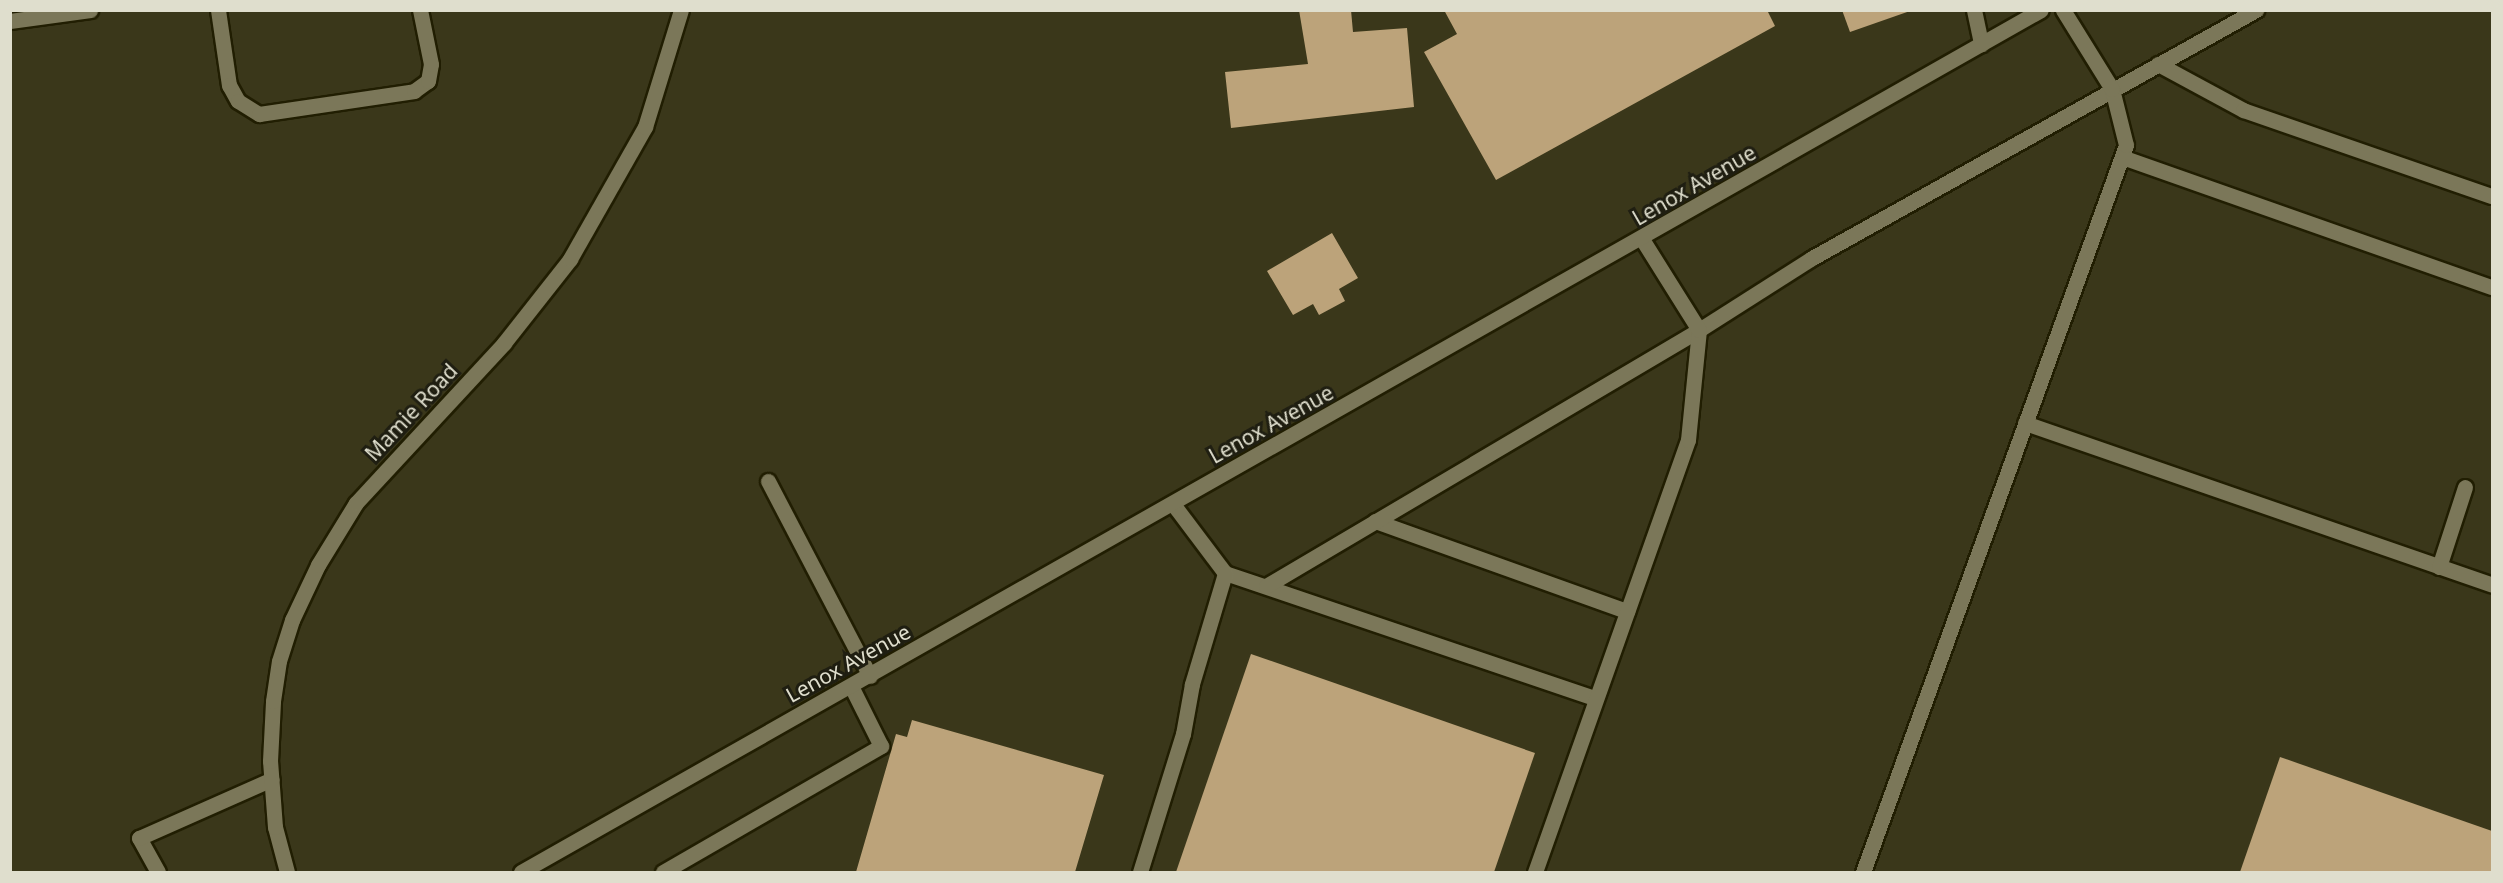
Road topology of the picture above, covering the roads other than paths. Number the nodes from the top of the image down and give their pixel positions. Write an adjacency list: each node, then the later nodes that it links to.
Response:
1 (90, 10): 9 (main road)
2 (218, 10): 3 (main road)
3 (420, 10)
4 (681, 10): 31 (main road, Mamie Road)
5 (1974, 10): 10 (main road)
6 (2041, 10): 10 (main road, Lenox Avenue)
7 (2063, 10): 12 (main road)
8 (2256, 10): 11 (main road)
9 (10, 21)
10 (1981, 44): 15 (main road, Lenox Avenue)
11 (2158, 64): 12 (main road); 14 (main road)
12 (2112, 88): 13 (main road); 17 (main road)
13 (2122, 157): 16 (main road); 18 (main road)
14 (2493, 196)
15 (1642, 239): 17 (main road); 21 (main road, Lenox Avenue)
16 (2493, 287)
17 (1699, 330): 22 (main road); 27 (main road)
18 (2025, 423): 23 (main road); 38 (main road)
19 (768, 481): 28 (main road)
20 (2464, 488): 23 (main road)
21 (1173, 504): 24 (main road); 28 (main road, Lenox Avenue)
22 (1375, 521): 26 (main road); 27 (main road)
23 (2439, 567): 25 (main road)
24 (1225, 573): 26 (main road); 36 (main road)
25 (2493, 585)
26 (1266, 586): 30 (main road)
27 (1627, 611): 30 (main road)
28 (870, 676): 29 (main road, Lenox Avenue)
29 (850, 686): 34 (main road, Lenox Avenue); 35 (main road)
30 (1595, 698): 37 (main road)
31 (272, 779): 32 (main road); 33 (main road, Mamie Road)
32 (158, 873)
33 (286, 873)
34 (521, 873)
35 (663, 873)
36 (1140, 873)
37 (1535, 873)
38 (1863, 873)

